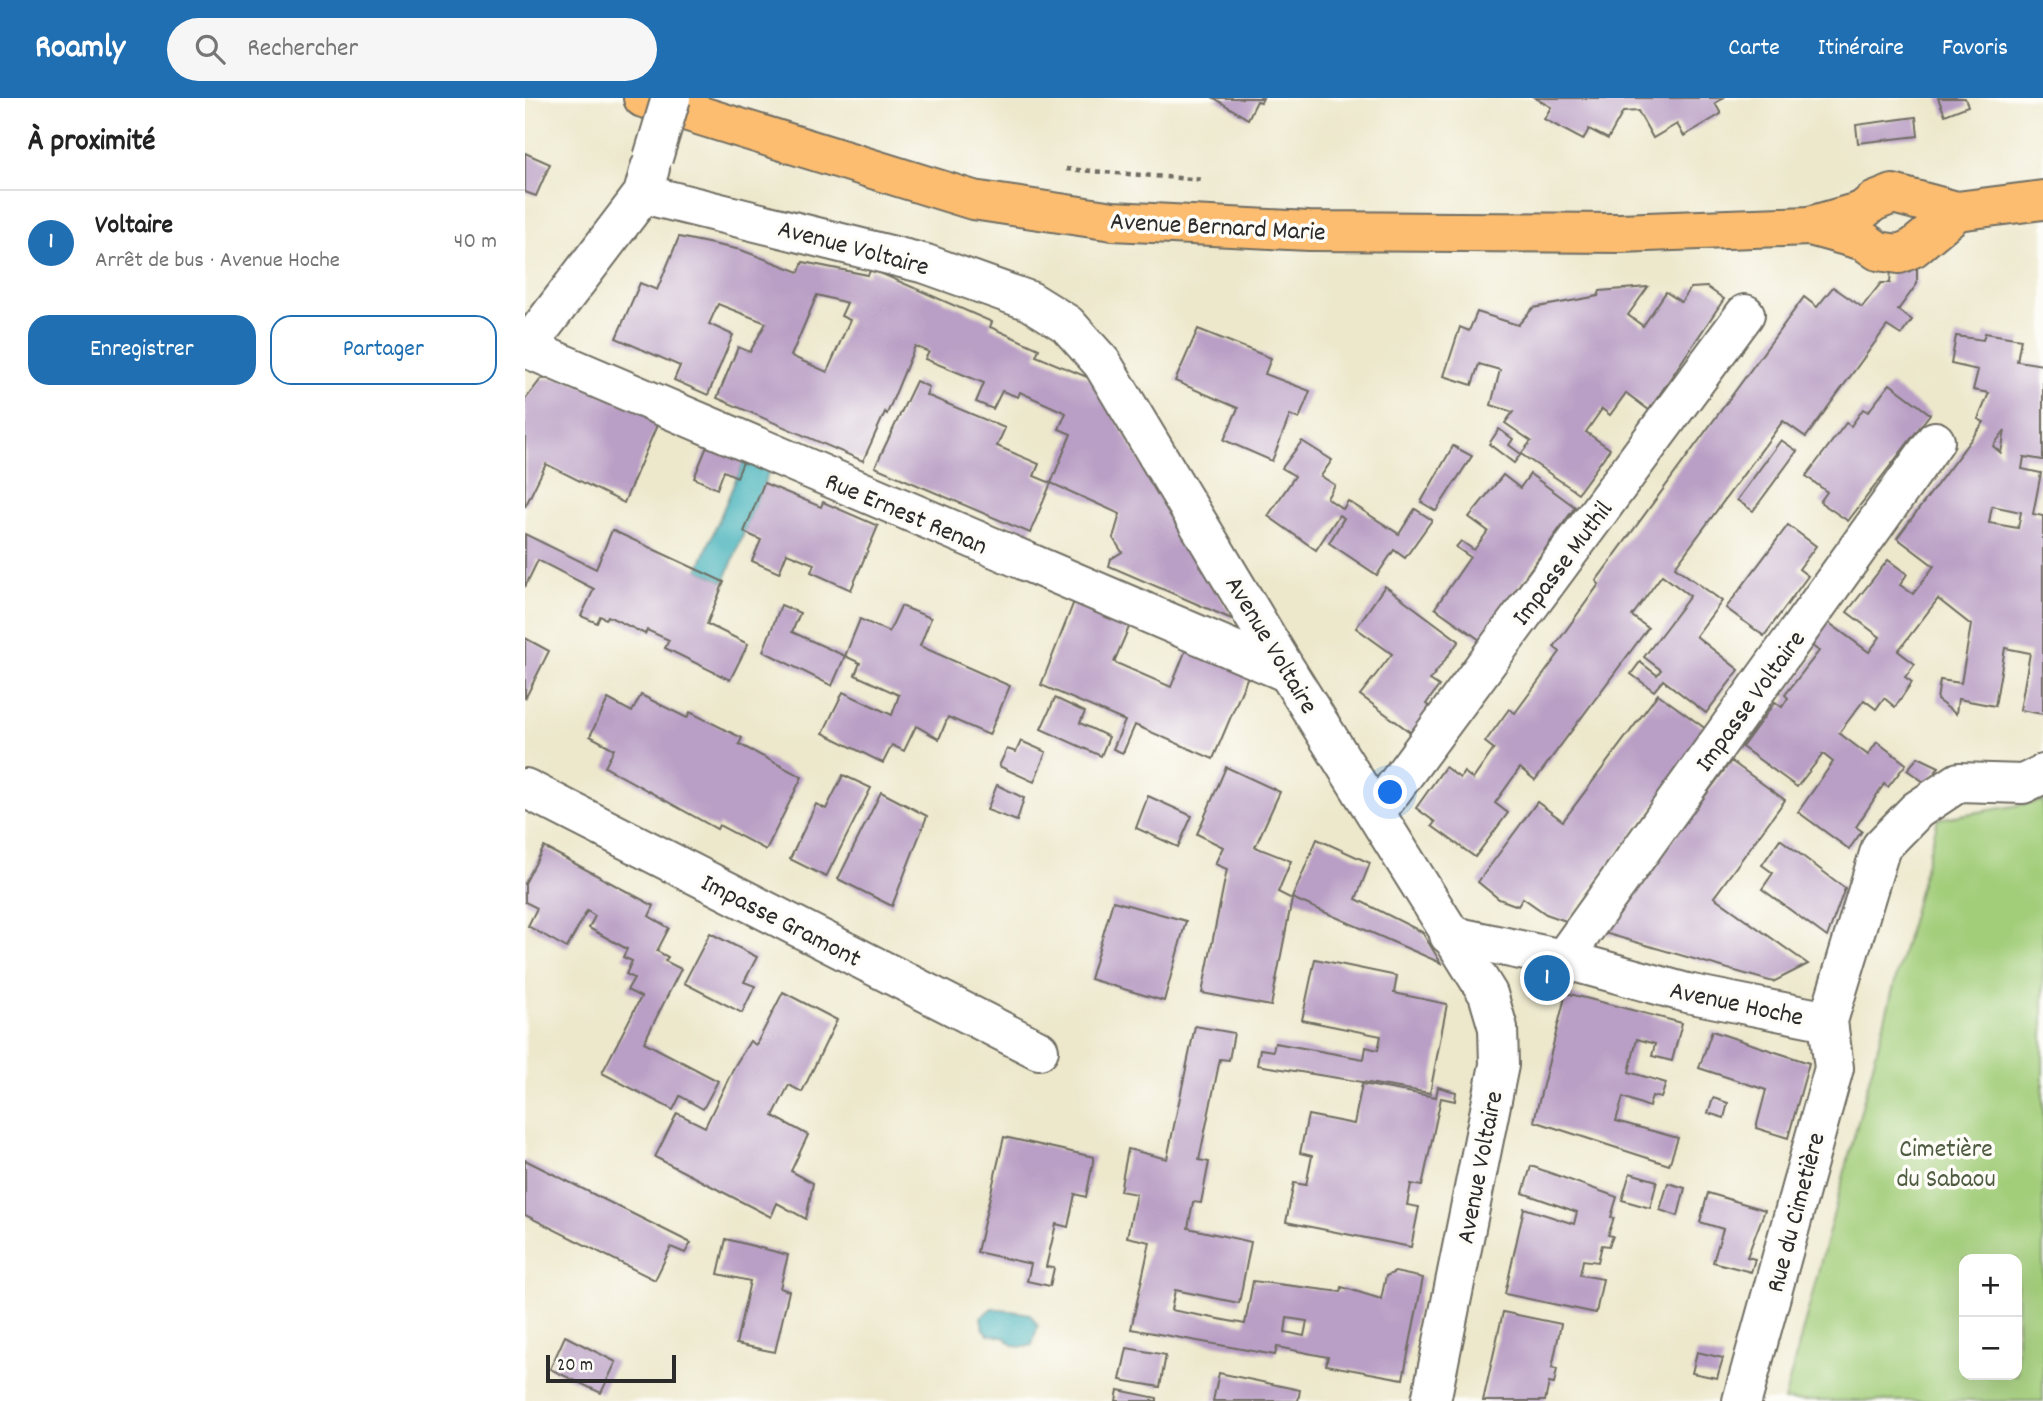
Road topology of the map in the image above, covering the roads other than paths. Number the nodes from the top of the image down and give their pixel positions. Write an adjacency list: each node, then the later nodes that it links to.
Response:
1 (643, 98): 6 (main road, Avenue Bernard Marie)
2 (671, 98): 3 (street, bridge)
3 (643, 194): 8 (street); 10 (street, Avenue Voltaire)
4 (2043, 200): 5 (main road, Avenue Bernard Marie)
5 (1957, 211): 6 (main road, Avenue Bernard Marie); 6 (main road)
6 (1863, 226)
7 (1745, 314): 13 (street, Impasse Muthil)
8 (529, 337): 10 (street, Rue Ernest Renan)
9 (1935, 441): 15 (street, Impasse Voltaire)
10 (1289, 673): 13 (street, Avenue Voltaire)
11 (2043, 774): 16 (street, Avenue Hoche)
12 (525, 788): 17 (street, Impasse Gramont)
13 (1377, 811): 14 (street, Avenue Voltaire)
14 (1449, 935): 15 (street, Avenue Hoche); 18 (street, Avenue Voltaire)
15 (1563, 959): 16 (street, Avenue Hoche)
16 (1828, 1021): 19 (street, Rue du Cimetière)
17 (1039, 1050)
18 (1431, 1401)
19 (1742, 1401)

